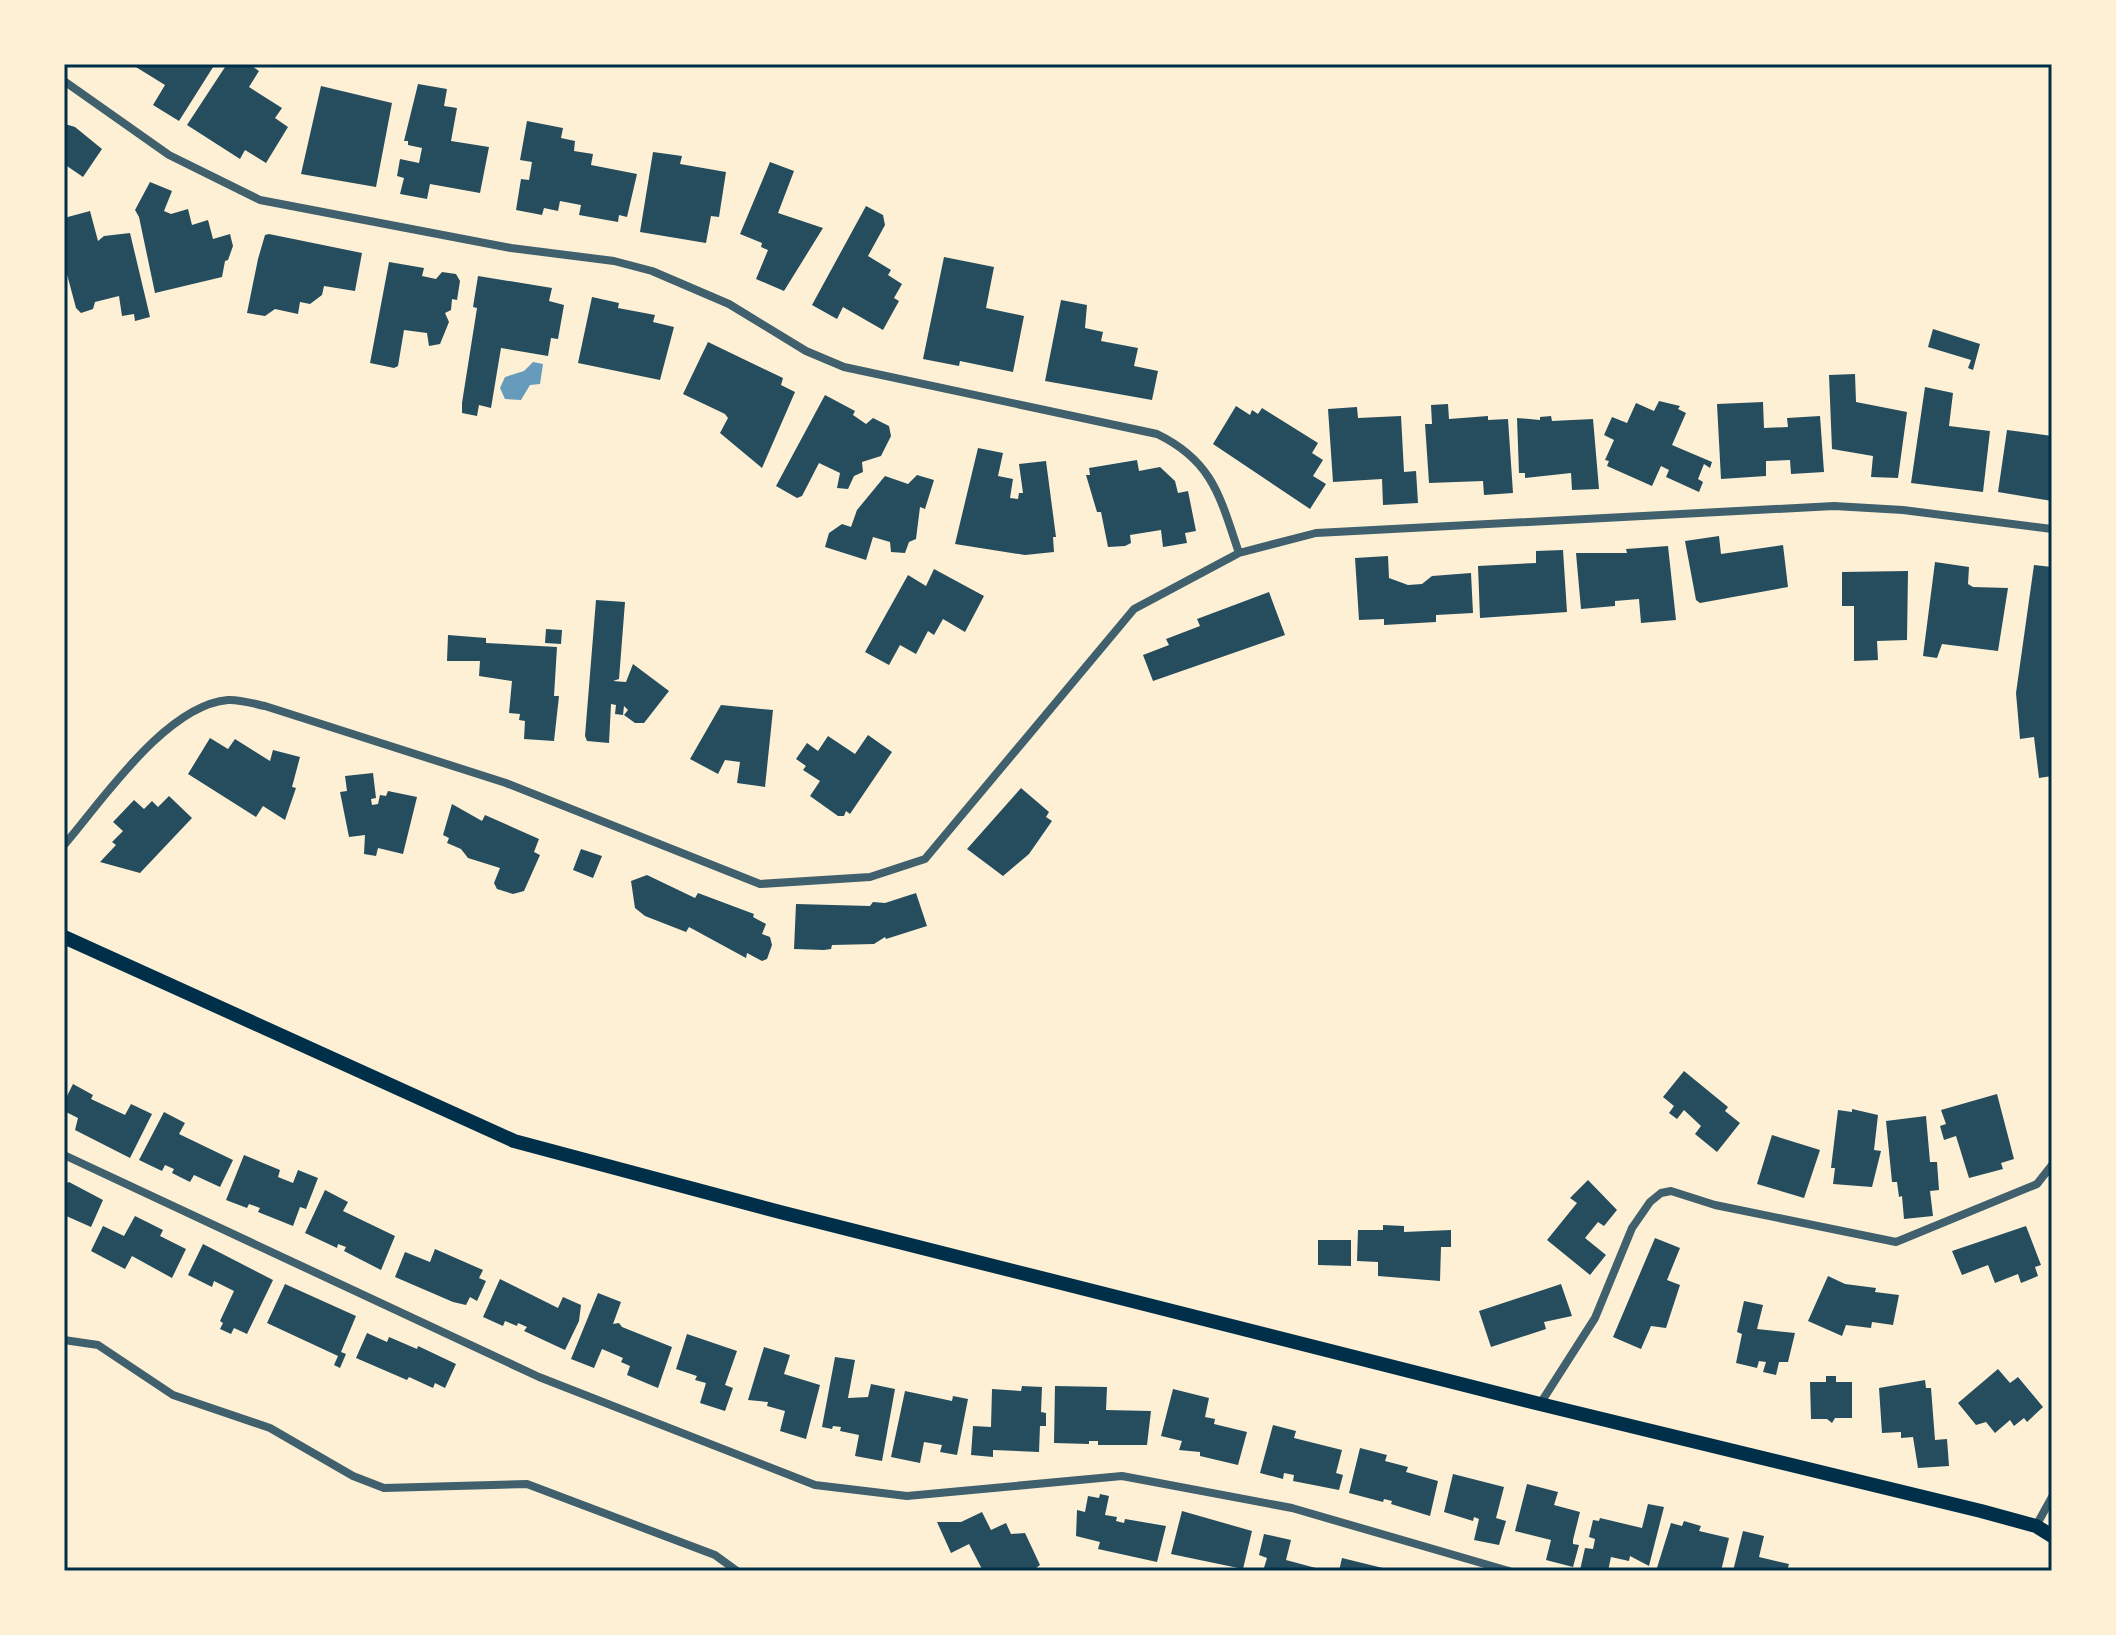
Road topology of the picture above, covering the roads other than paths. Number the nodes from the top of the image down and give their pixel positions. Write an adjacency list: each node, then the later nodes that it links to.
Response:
1 (64, 81): 3 (street)
2 (2052, 529): 3 (street)
3 (1239, 553): 4 (street)
4 (64, 845)
5 (64, 937): 9 (main road)
6 (64, 1155): 14 (street)
7 (2052, 1165): 9 (street)
8 (64, 1340): 13 (street)
9 (1540, 1404): 11 (main road)
10 (2052, 1497): 11 (street)
11 (2036, 1526): 12 (main road)
12 (2052, 1536)
13 (737, 1571)
14 (1509, 1571)

